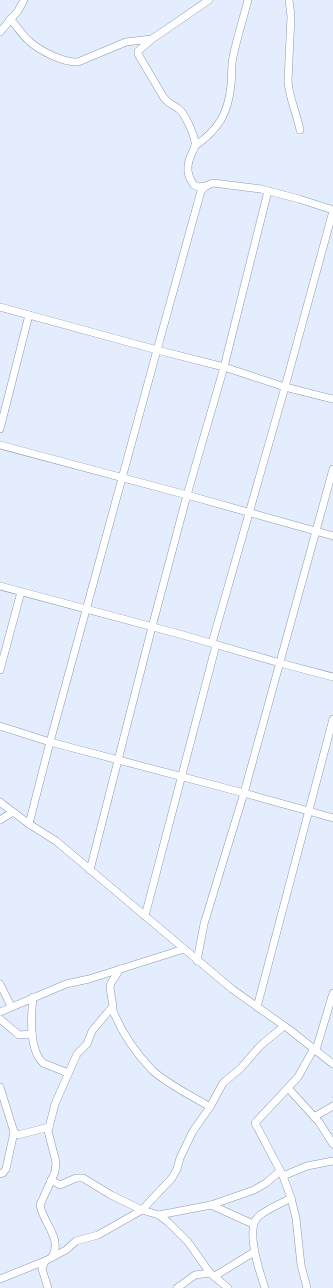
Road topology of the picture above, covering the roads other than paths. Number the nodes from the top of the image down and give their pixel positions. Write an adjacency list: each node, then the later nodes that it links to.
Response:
1 (24, 0): 5 (street)
2 (209, 0): 7 (street)
3 (248, 0): 9 (street)
4 (289, 0): 8 (street)
5 (10, 19): 6 (street); 7 (street)
6 (0, 32)
7 (152, 39): 9 (street)
8 (300, 130)
9 (195, 146): 10 (street)
10 (206, 186): 11 (street); 15 (street)
11 (268, 191): 12 (street); 16 (street)
12 (333, 211): 17 (street)
13 (0, 307): 14 (street)
14 (29, 315): 15 (street); 19 (street)
15 (157, 350): 16 (street); 22 (street)
16 (224, 367): 17 (street); 23 (street)
17 (286, 387): 18 (street); 24 (street)
18 (333, 399)
19 (0, 429)
20 (0, 445): 22 (street)
21 (333, 469): 25 (street)
22 (122, 478): 23 (street); 29 (street)
23 (187, 495): 24 (street); 30 (street)
24 (248, 513): 25 (street); 31 (street)
25 (316, 531): 26 (street); 32 (street)
26 (333, 536)
27 (0, 586): 28 (street)
28 (21, 592): 29 (street); 33 (street)
29 (87, 609): 30 (street); 37 (street)
30 (152, 627): 31 (street); 38 (street)
31 (214, 644): 32 (street); 39 (street)
32 (280, 663): 34 (street); 40 (street)
33 (0, 670)
34 (333, 677)
35 (333, 719): 43 (street)
36 (0, 726): 37 (street)
37 (50, 742): 38 (street); 46 (street)
38 (118, 760): 39 (street); 47 (street)
39 (181, 777): 40 (street); 48 (street)
40 (244, 792): 43 (street); 50 (street)
41 (0, 802): 42 (street)
42 (13, 812): 45 (street); 46 (street)
43 (308, 812): 44 (street); 56 (street)
44 (333, 818)
45 (0, 820)
46 (30, 824): 47 (street)
47 (90, 870): 48 (street)
48 (145, 916): 49 (street)
49 (184, 949): 50 (street); 51 (street)
50 (197, 961): 56 (street)
51 (120, 969): 54 (street); 57 (street)
52 (0, 984): 55 (street)
53 (333, 993): 63 (street)
54 (33, 997): 55 (street); 58 (street)
55 (14, 1005): 58 (street); 59 (street)
56 (257, 1007): 61 (street)
57 (112, 1008): 65 (street); 69 (street)
58 (32, 1009): 62 (street)
59 (0, 1012)
60 (0, 1019): 62 (street)
61 (284, 1026): 63 (street); 69 (street)
62 (32, 1034): 65 (street)
63 (316, 1050): 64 (street); 67 (street)
64 (333, 1064)
65 (68, 1073): 73 (street)
66 (0, 1087): 70 (street)
67 (288, 1088): 72 (street); 78 (street)
68 (333, 1106): 72 (street)
69 (210, 1107): 82 (street)
70 (8, 1114): 71 (street); 74 (street)
71 (0, 1115)
72 (314, 1117): 75 (street)
73 (49, 1127): 74 (street); 79 (street)
74 (14, 1132): 77 (street)
75 (333, 1144)
76 (333, 1161): 78 (street)
77 (0, 1174)
78 (281, 1174): 80 (street); 81 (street)
79 (51, 1180): 82 (street); 86 (street)
80 (291, 1198): 84 (street); 96 (street)
81 (212, 1205): 83 (street); 84 (street)
82 (142, 1210): 83 (street); 86 (street)
83 (159, 1215): 90 (street)
84 (254, 1224): 85 (street)
85 (254, 1252): 90 (street); 95 (street)
86 (52, 1257): 87 (street)
87 (44, 1261): 88 (street); 89 (street)
88 (34, 1266): 89 (street); 91 (street)
89 (42, 1269): 92 (street)
90 (213, 1275): 93 (street); 94 (street)
91 (0, 1279)
92 (48, 1288)
93 (177, 1288)
94 (228, 1288)
95 (265, 1288)
96 (307, 1288)

